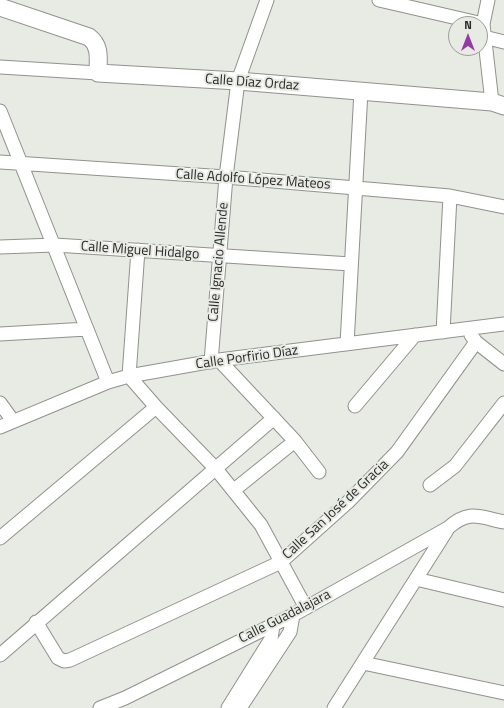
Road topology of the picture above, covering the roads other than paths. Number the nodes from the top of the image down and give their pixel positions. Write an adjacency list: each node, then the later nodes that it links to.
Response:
1 (268, 0): 12 (street, Calle Ignacio Allende)
2 (379, 0): 6 (street)
3 (488, 0): 5 (street)
4 (0, 7): 11 (main road)
5 (486, 16)
6 (448, 20)
7 (488, 32): 8 (street)
8 (504, 42)
9 (488, 51): 14 (street)
10 (0, 67): 11 (street, Calle Díaz Ordaz)
11 (98, 73): 12 (main road, Calle Díaz Ordaz)
12 (238, 81): 13 (main road, Calle Díaz Ordaz); 18 (street, Calle Ignacio Allende)
13 (361, 91): 14 (main road, Calle Díaz Ordaz); 19 (street)
14 (498, 104)
15 (0, 111): 17 (street)
16 (0, 162): 17 (street, Calle Adolfo López Mateos)
17 (22, 163): 18 (street, Calle Adolfo López Mateos); 22 (street)
18 (226, 177): 19 (street, Calle Adolfo López Mateos); 25 (street, Calle Ignacio Allende)
19 (355, 188): 20 (street, Calle Adolfo López Mateos); 26 (street)
20 (450, 196): 21 (street, Calle Adolfo López Mateos); 30 (street)
21 (504, 206)
22 (55, 245): 23 (street, Calle Miguel Hidalgo); 24 (street, Calle Miguel Hidalgo); 28 (street)
23 (0, 247)
24 (138, 250): 25 (street, Calle Miguel Hidalgo); 37 (street)
25 (218, 257): 26 (street, Calle Miguel Hidalgo); 35 (street, Calle Ignacio Allende)
26 (351, 264): 34 (street)
27 (504, 324): 29 (street, Calle Porfirio Díaz)
28 (87, 329): 31 (street); 38 (street)
29 (466, 329): 30 (street, Calle Porfirio Díaz); 33 (street)
30 (443, 332): 32 (street, Calle Porfirio Díaz)
31 (0, 334)
32 (414, 335): 34 (street, Calle Porfirio Díaz); 41 (street)
33 (476, 342): 36 (street); 54 (street, Calle San José de Gracia)
34 (346, 344): 35 (street, Calle Porfirio Díaz)
35 (215, 361): 37 (street, Calle Porfirio Díaz); 43 (street)
36 (504, 364)
37 (129, 376): 38 (street, Calle Porfirio Díaz); 42 (street)
38 (108, 382): 44 (street, Calle Porfirio Díaz)
39 (0, 403): 44 (street)
40 (504, 403): 49 (street)
41 (355, 406)
42 (156, 407): 47 (street); 53 (street)
43 (274, 418): 46 (street); 47 (street)
44 (13, 421): 45 (street, Calle Porfirio Díaz)
45 (0, 427)
46 (295, 441): 48 (street); 50 (street)
47 (216, 469): 50 (street); 59 (street)
48 (319, 472)
49 (430, 485)
50 (234, 490): 54 (street)
51 (504, 522): 52 (street, Calle Guadalajara)
52 (448, 528): 55 (street); 57 (street, Calle Guadalajara)
53 (0, 538)
54 (280, 562): 57 (street); 59 (street, Calle San José de Gracia)
55 (416, 579): 56 (street); 62 (street)
56 (504, 600)
57 (306, 608): 58 (street, Calle Guadalajara)
58 (293, 615): 60 (street, Calle Guadalajara); 67 (street)
59 (36, 622): 61 (street)
60 (273, 625): 64 (street, Calle Guadalajara); 66 (street)
61 (0, 655)
62 (363, 663): 63 (street); 68 (street)
63 (504, 693)
64 (123, 703): 65 (street, Calle Guadalajara)
65 (100, 708)
66 (228, 708)
67 (240, 708)
68 (334, 708)

